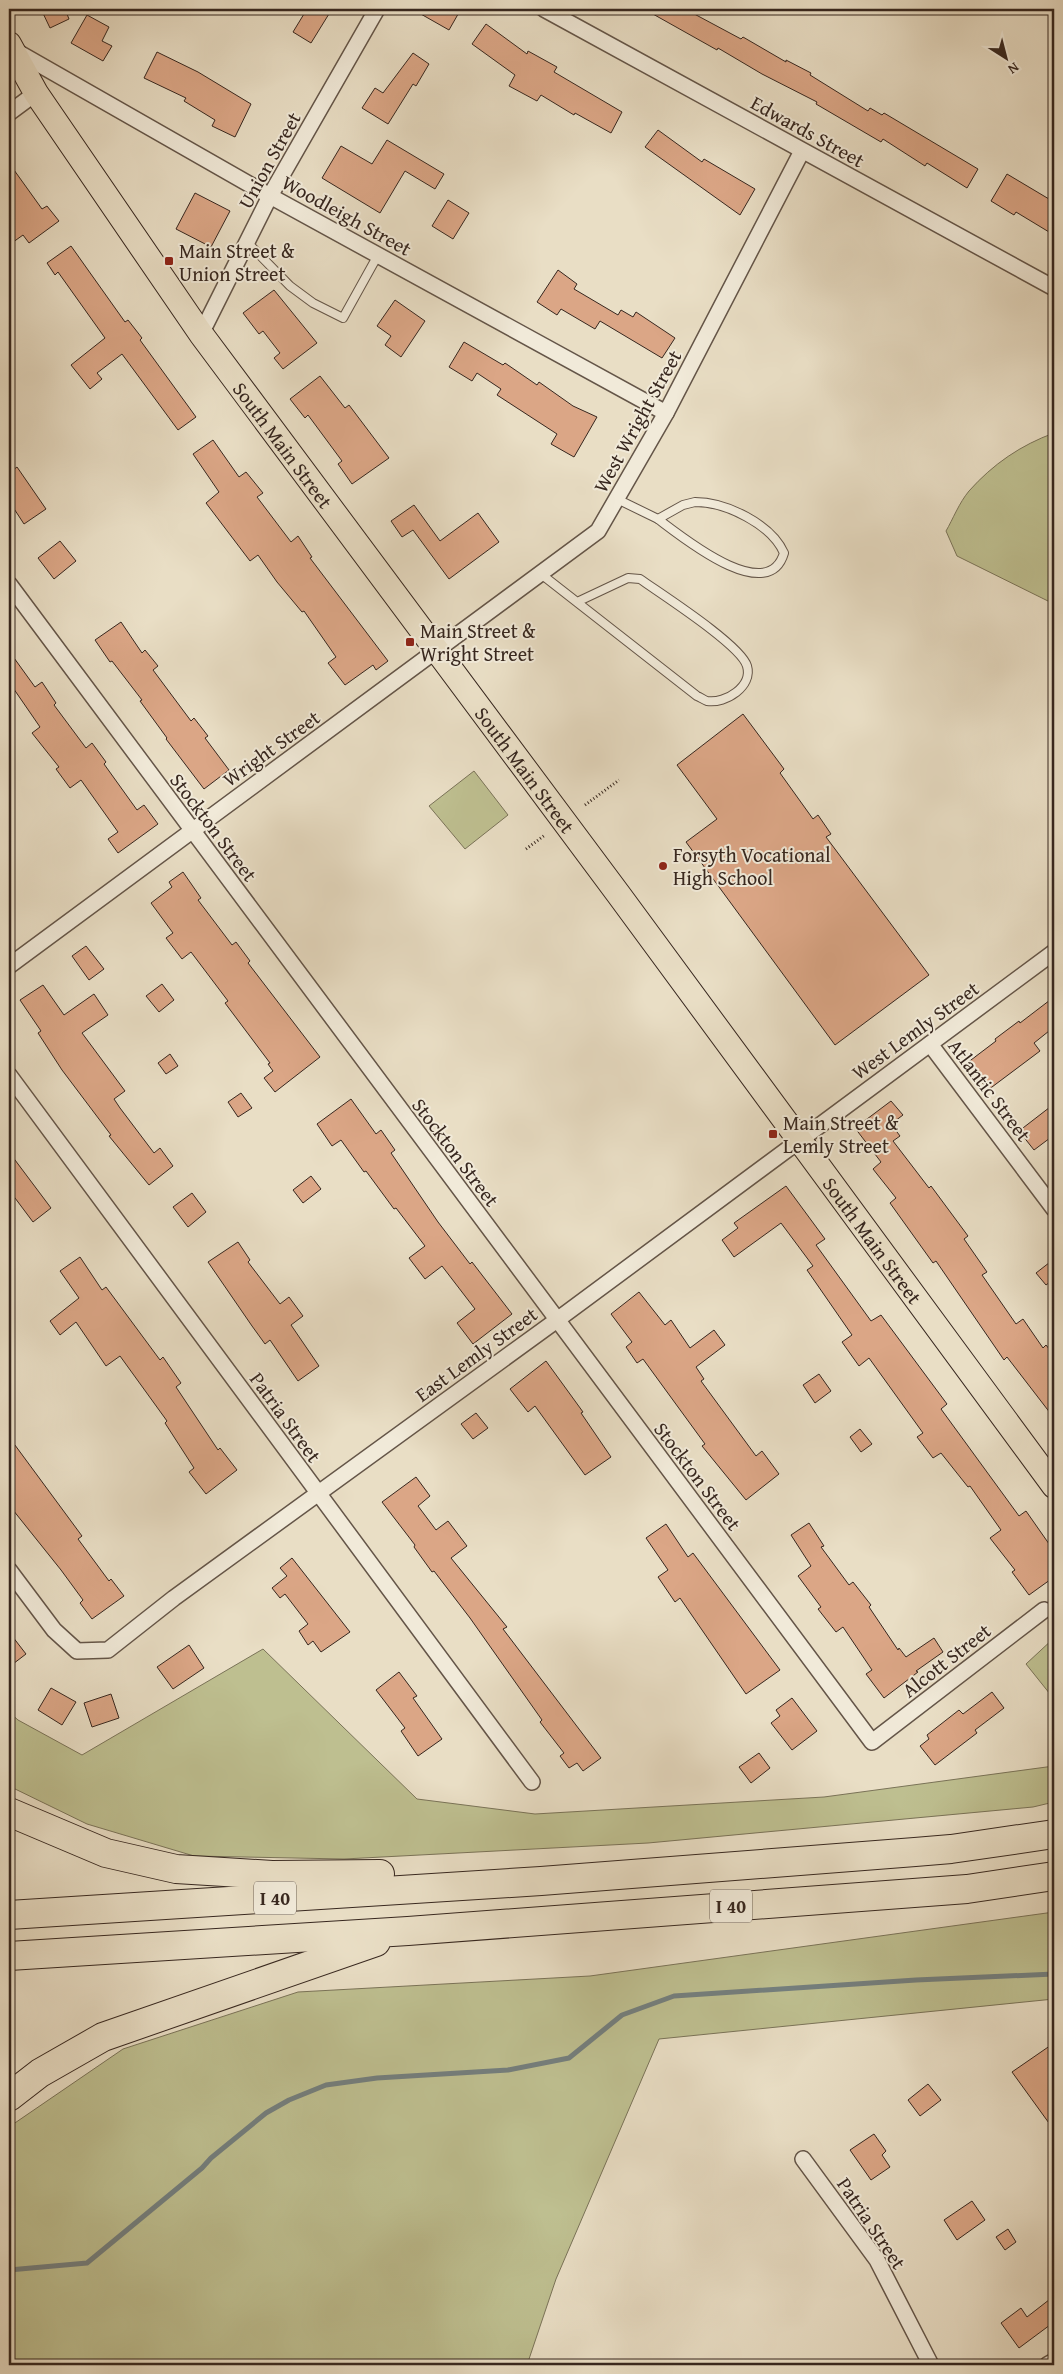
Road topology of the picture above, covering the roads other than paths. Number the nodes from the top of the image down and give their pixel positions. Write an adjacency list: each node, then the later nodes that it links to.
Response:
1 (377, 9): 7 (street, Union Street)
2 (544, 9): 6 (street, Edwards Street)
3 (10, 46): 4 (main road, South Main Street); 7 (street, Woodleigh Street)
4 (36, 93): 5 (street); 11 (main road, South Main Street)
5 (9, 114)
6 (802, 151): 10 (street, Edwards Street); 12 (street, West Wright Street)
7 (270, 196): 8 (street, Union Street); 9 (street, Woodleigh Street)
8 (247, 242): 9 (lane); 11 (street, Union Street)
9 (378, 255): 12 (street, Woodleigh Street)
10 (1054, 288)
11 (202, 334): 18 (main road, South Main Street)
12 (666, 413): 13 (street, West Wright Street)
13 (617, 499): 14 (lane); 15 (street, West Wright Street)
14 (658, 520): 14 (lane)
15 (541, 574): 17 (lane); 18 (street, West Wright Street)
16 (9, 584): 19 (street, Stockton Street)
17 (577, 602): 17 (lane)
18 (437, 651): 19 (street, Wright Street); 24 (main road, South Main Street)
19 (192, 831): 21 (street, Wright Street); 26 (street, Stockton Street)
20 (1054, 952): 22 (street, West Lemly Street)
21 (9, 966)
22 (930, 1044): 24 (street, West Lemly Street); 25 (street, Atlantic Street)
23 (9, 1075): 28 (street, Patria Street)
24 (799, 1139): 26 (street, East Lemly Street); 27 (main road, South Main Street)
25 (1054, 1209)
26 (557, 1320): 28 (street, East Lemly Street); 31 (street, Stockton Street)
27 (1054, 1486)
28 (318, 1494): 29 (street, East Lemly Street); 32 (street, Patria Street)
29 (9, 1570)
30 (1044, 1610): 31 (street, Alcott Street)
31 (872, 1742)
32 (532, 1782)
33 (9, 1812): 36 (highway)
34 (1054, 1834): 36 (highway, I 40)
35 (1054, 1876): 38 (highway, I 40)
36 (541, 1881): 37 (highway, I 40)
37 (9, 1915)
38 (408, 1931): 39 (highway, I 40); 40 (highway)
39 (9, 1956)
40 (9, 2097)
41 (803, 2159): 43 (street, Patria Street)
42 (1054, 2360): 44 (street)
43 (931, 2365)
44 (1047, 2365)

